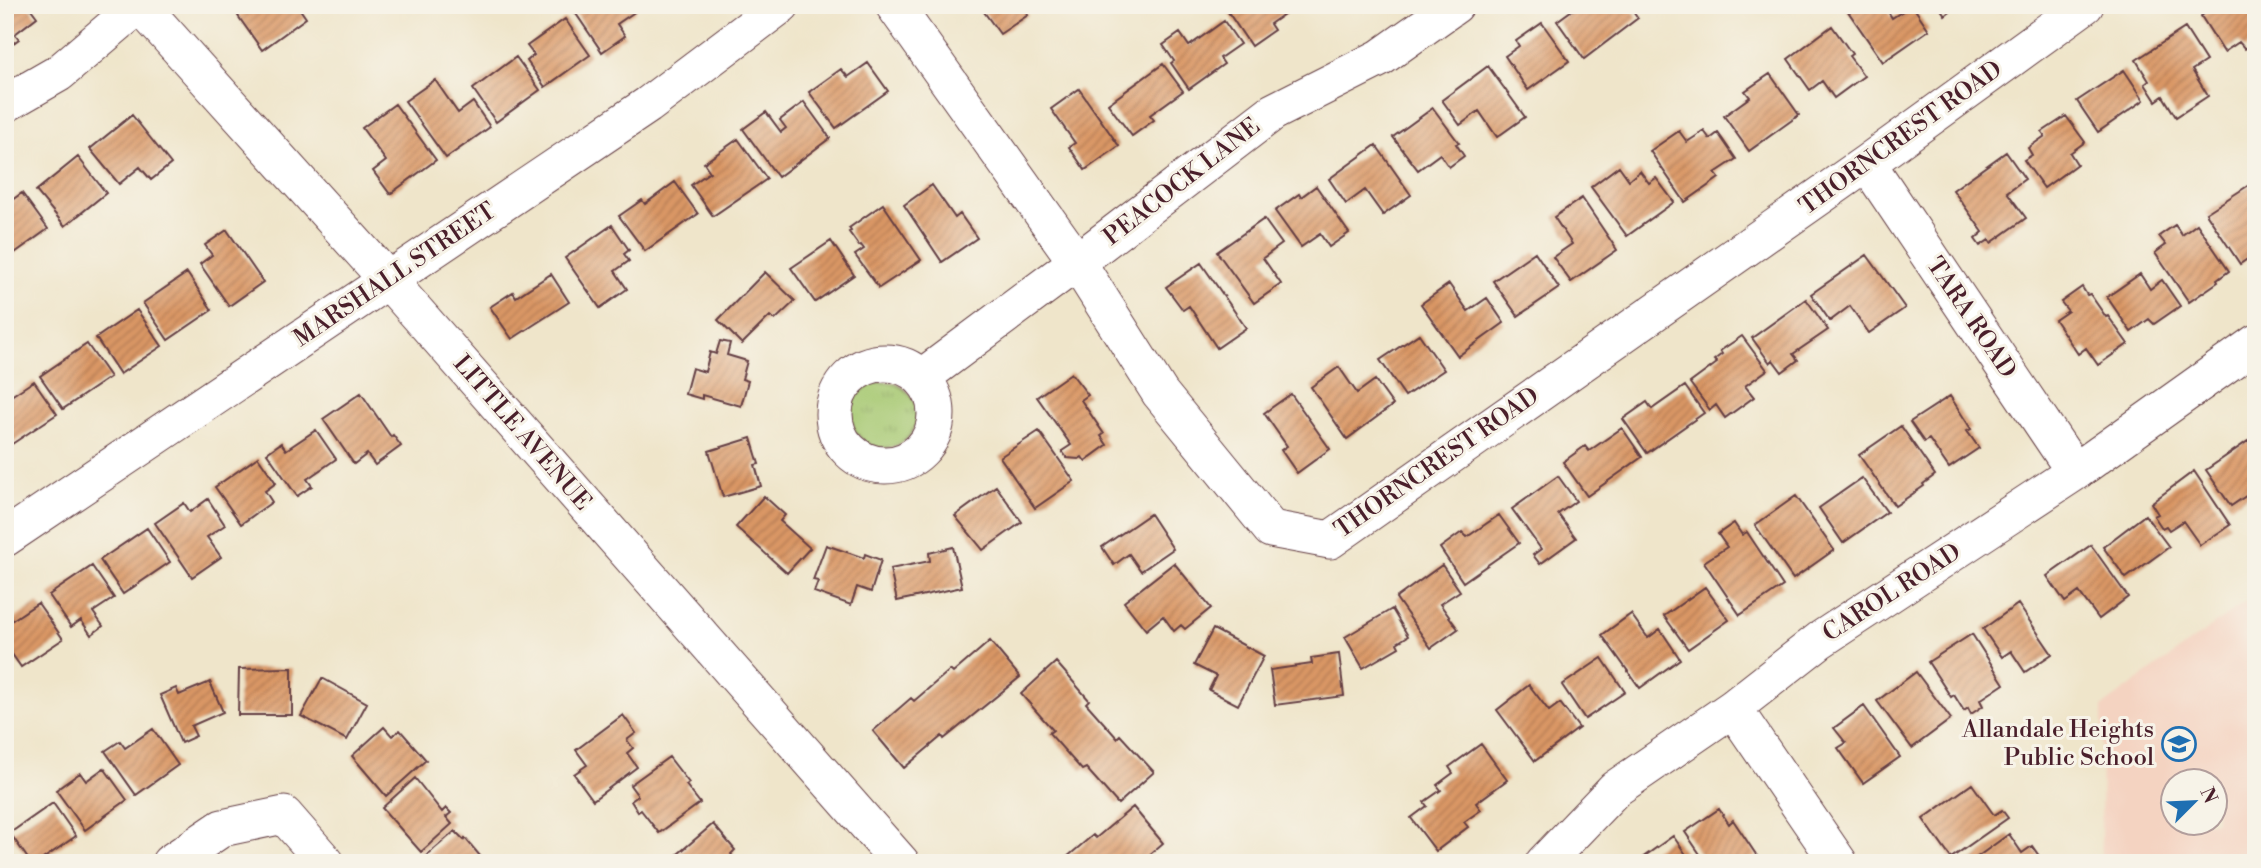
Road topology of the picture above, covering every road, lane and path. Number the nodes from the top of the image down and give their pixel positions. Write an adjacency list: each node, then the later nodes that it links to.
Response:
1 (140, 5): 6 (street); 9 (street, LITTLE AVENUE)
2 (781, 5): 9 (street, MARSHALL STREET)
3 (894, 5): 8 (street, THORNCREST ROAD)
4 (1455, 5): 8 (street, PEACOCK LANE)
5 (2085, 5): 7 (street, THORNCREST ROAD)
6 (5, 104)
7 (1867, 163): 8 (street, THORNCREST ROAD); 12 (street, TARA ROAD)
8 (1077, 262): 11 (street, PEACOCK LANE)
9 (387, 279): 13 (street, MARSHALL STREET); 17 (street, LITTLE AVENUE)
10 (2256, 343): 12 (street, CAROL ROAD)
11 (921, 378)
12 (2075, 472): 14 (street, CAROL ROAD)
13 (5, 538)
14 (1733, 708): 18 (street, CAROL ROAD); 19 (street)
15 (170, 863): 16 (street)
16 (326, 863)
17 (901, 863)
18 (1544, 863)
19 (1839, 863)

